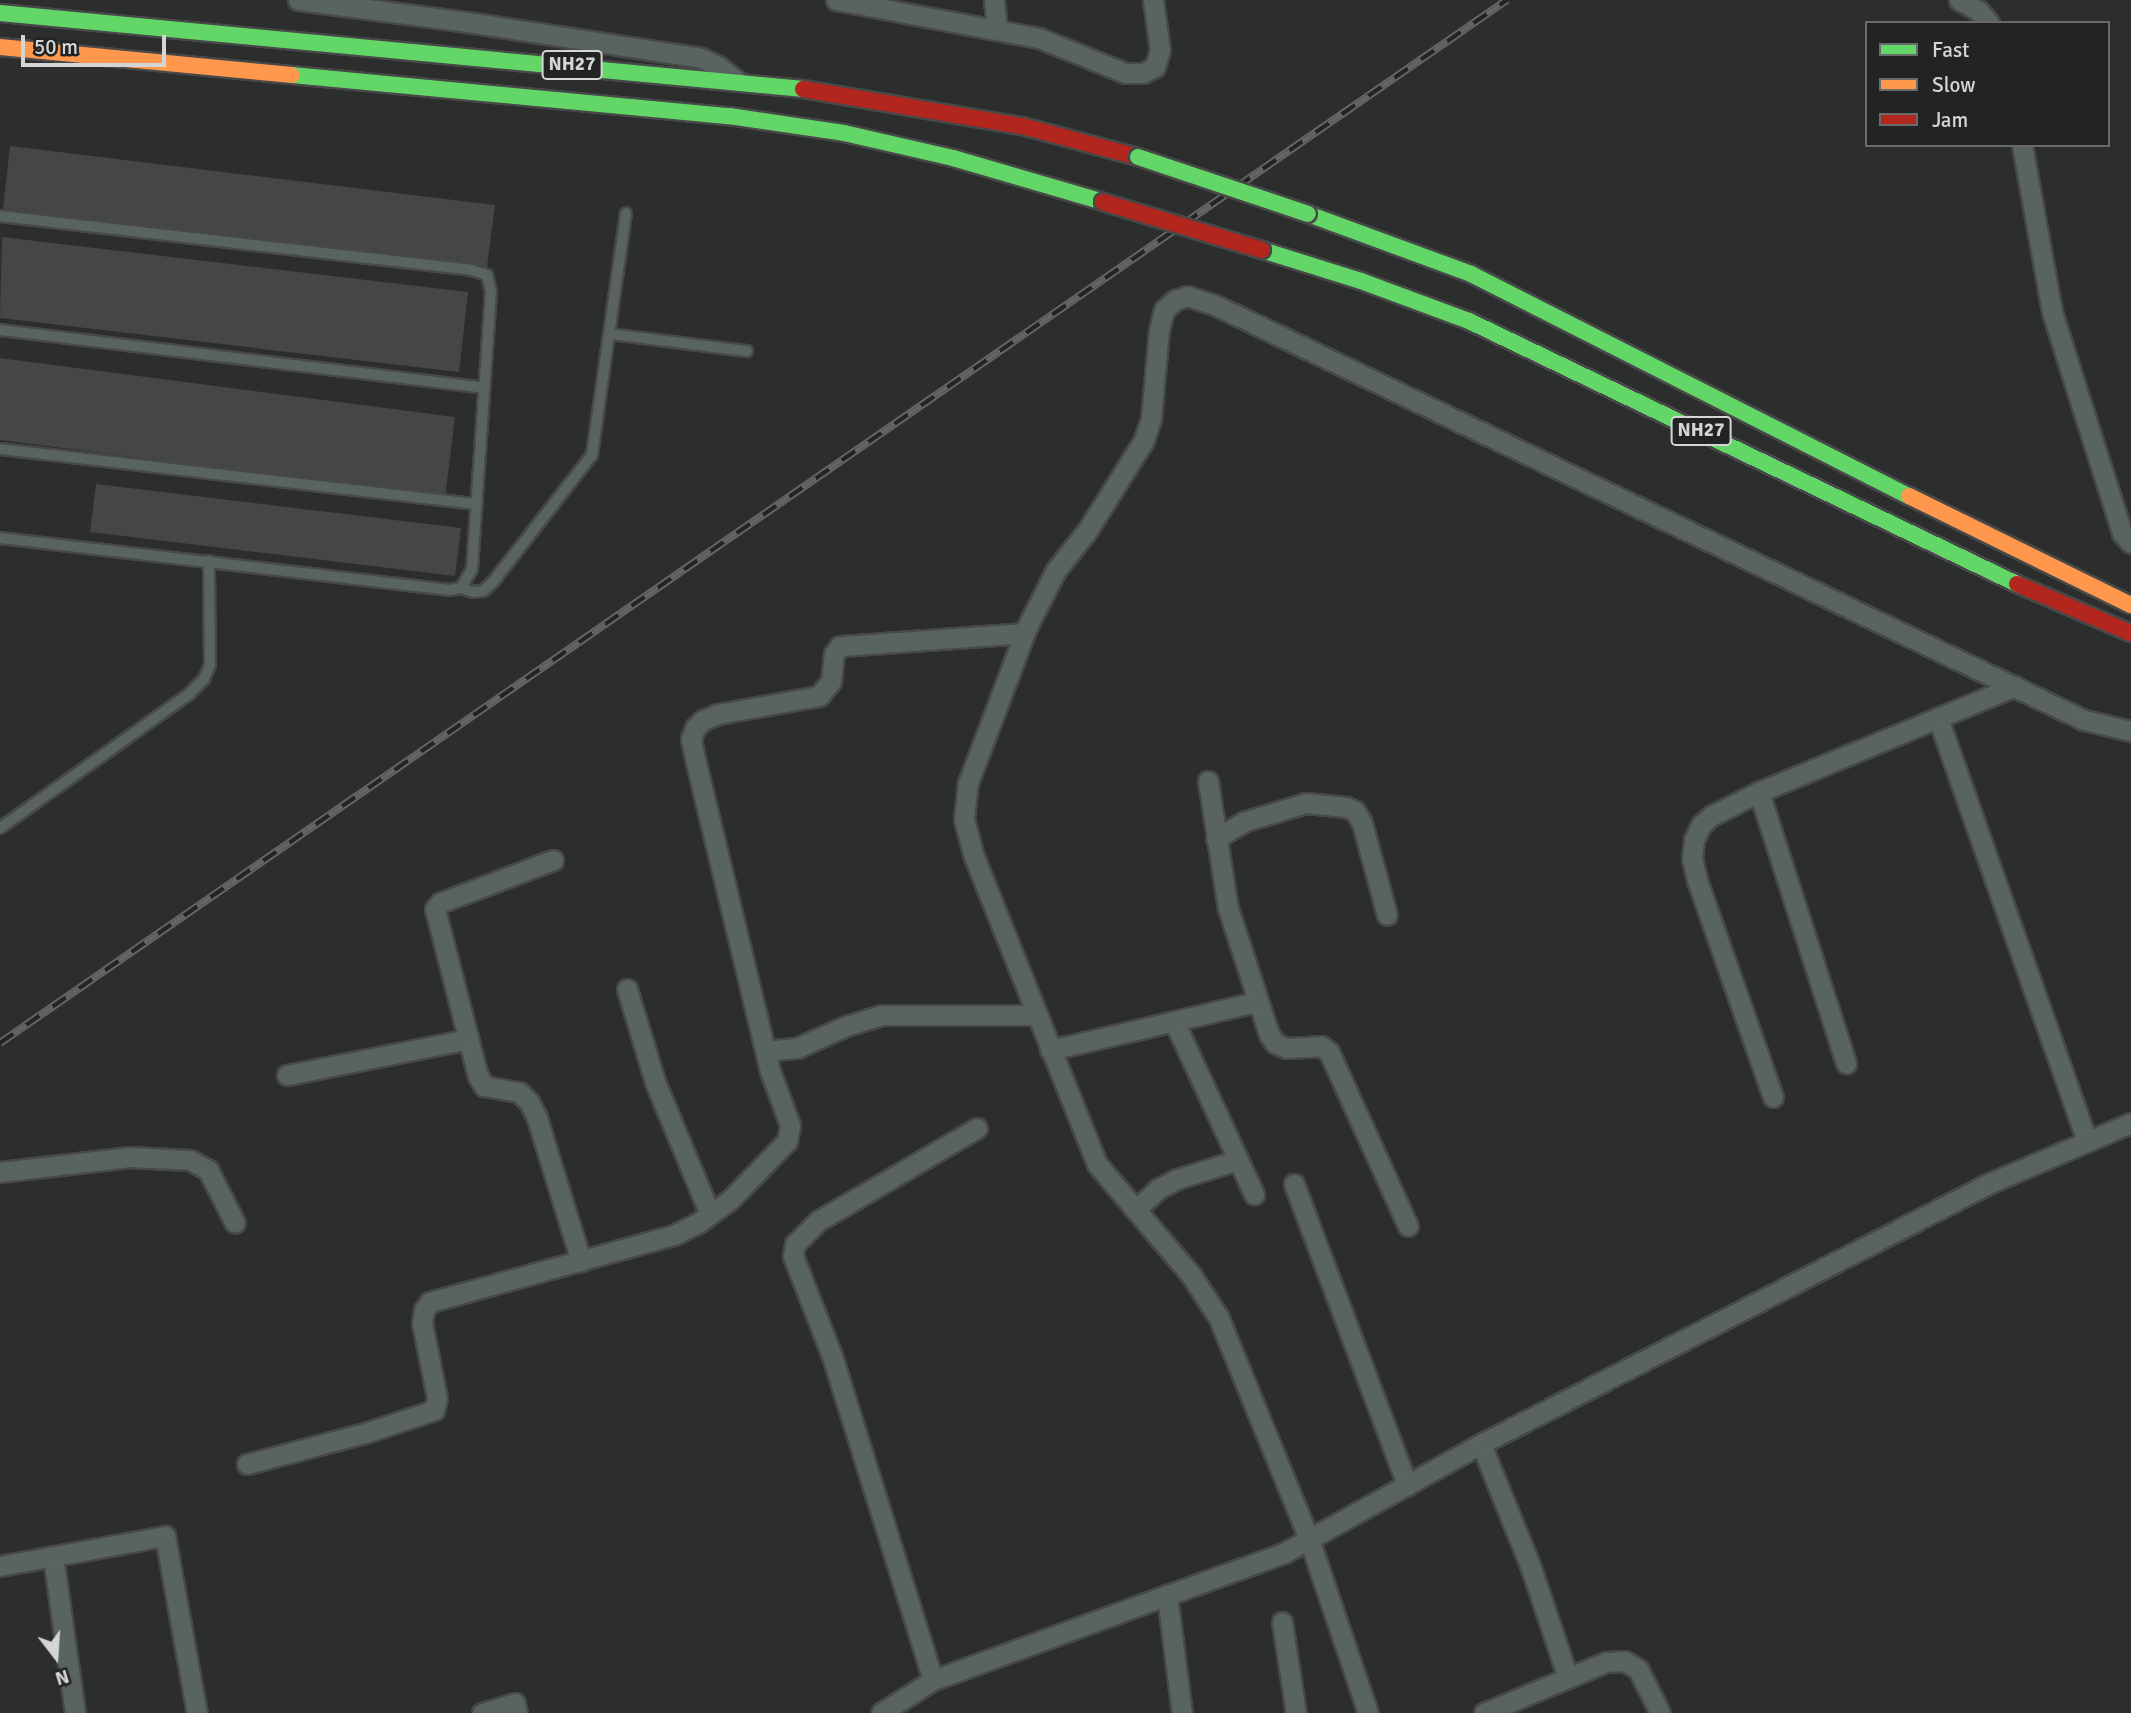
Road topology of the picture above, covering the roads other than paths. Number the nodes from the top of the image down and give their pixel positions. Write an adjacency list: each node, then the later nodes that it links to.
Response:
1 (298, 0): 10 (street)
2 (836, 0): 8 (street)
3 (993, 0): 8 (street)
4 (1153, 0): 8 (street)
5 (1959, 0): 7 (street)
6 (0, 13): 10 (highway, NH27)
7 (1987, 21)
8 (996, 29)
9 (0, 47): 26 (highway, NH27, bridge)
10 (737, 80): 24 (highway, NH27, bridge)
11 (2022, 147): 21 (street)
12 (626, 213): 15 (lane)
13 (0, 216): 17 (lane)
14 (0, 330): 17 (lane)
15 (610, 334): 16 (lane); 23 (lane)
16 (747, 351)
17 (484, 388): 19 (lane)
18 (0, 449): 19 (lane)
19 (476, 505): 23 (lane)
20 (0, 538): 22 (lane)
21 (2131, 543)
22 (209, 561): 23 (lane); 32 (lane)
23 (461, 588)
24 (2131, 605)
25 (1024, 633): 27 (street); 38 (street); 42 (street)
26 (2131, 633)
27 (2015, 687): 28 (street); 29 (street)
28 (1938, 718): 31 (street); 48 (street)
29 (2131, 732)
30 (1208, 781): 33 (street)
31 (1759, 792): 43 (street); 45 (street)
32 (0, 828)
33 (1216, 838): 35 (street); 37 (street)
34 (553, 860): 40 (street)
35 (1387, 915)
36 (627, 989): 54 (street)
37 (1256, 1002): 39 (street); 56 (street)
38 (1036, 1015): 41 (street); 42 (street)
39 (1174, 1021): 41 (street); 49 (street)
40 (468, 1039): 44 (street); 57 (street)
41 (1050, 1050): 53 (street)
42 (766, 1051): 54 (street)
43 (1846, 1063)
44 (287, 1075)
45 (1773, 1097)
46 (2131, 1123): 48 (street)
47 (977, 1128): 67 (street)
48 (2087, 1140): 58 (street)
49 (1238, 1160): 52 (street); 53 (street)
50 (0, 1172): 55 (street)
51 (1294, 1184): 60 (street)
52 (1254, 1194)
53 (1135, 1210): 61 (street)
54 (710, 1214): 57 (street)
55 (236, 1223)
56 (1408, 1226)
57 (581, 1261): 59 (street)
58 (1481, 1444): 60 (street); 66 (street)
59 (247, 1464)
60 (1407, 1485): 61 (street)
61 (1309, 1539): 64 (street); 75 (street)
62 (53, 1556): 63 (street); 68 (street); 69 (street)
63 (0, 1566)
64 (1167, 1595): 67 (street); 73 (street)
65 (1282, 1622): 74 (street)
66 (1568, 1678): 76 (street); 77 (street)
67 (933, 1680): 72 (street)
68 (75, 1713)
69 (197, 1713)
70 (482, 1713): 71 (street)
71 (517, 1713)
72 (881, 1713)
73 (1182, 1713)
74 (1296, 1713)
75 (1368, 1713)
76 (1484, 1713)
77 (1660, 1713)

